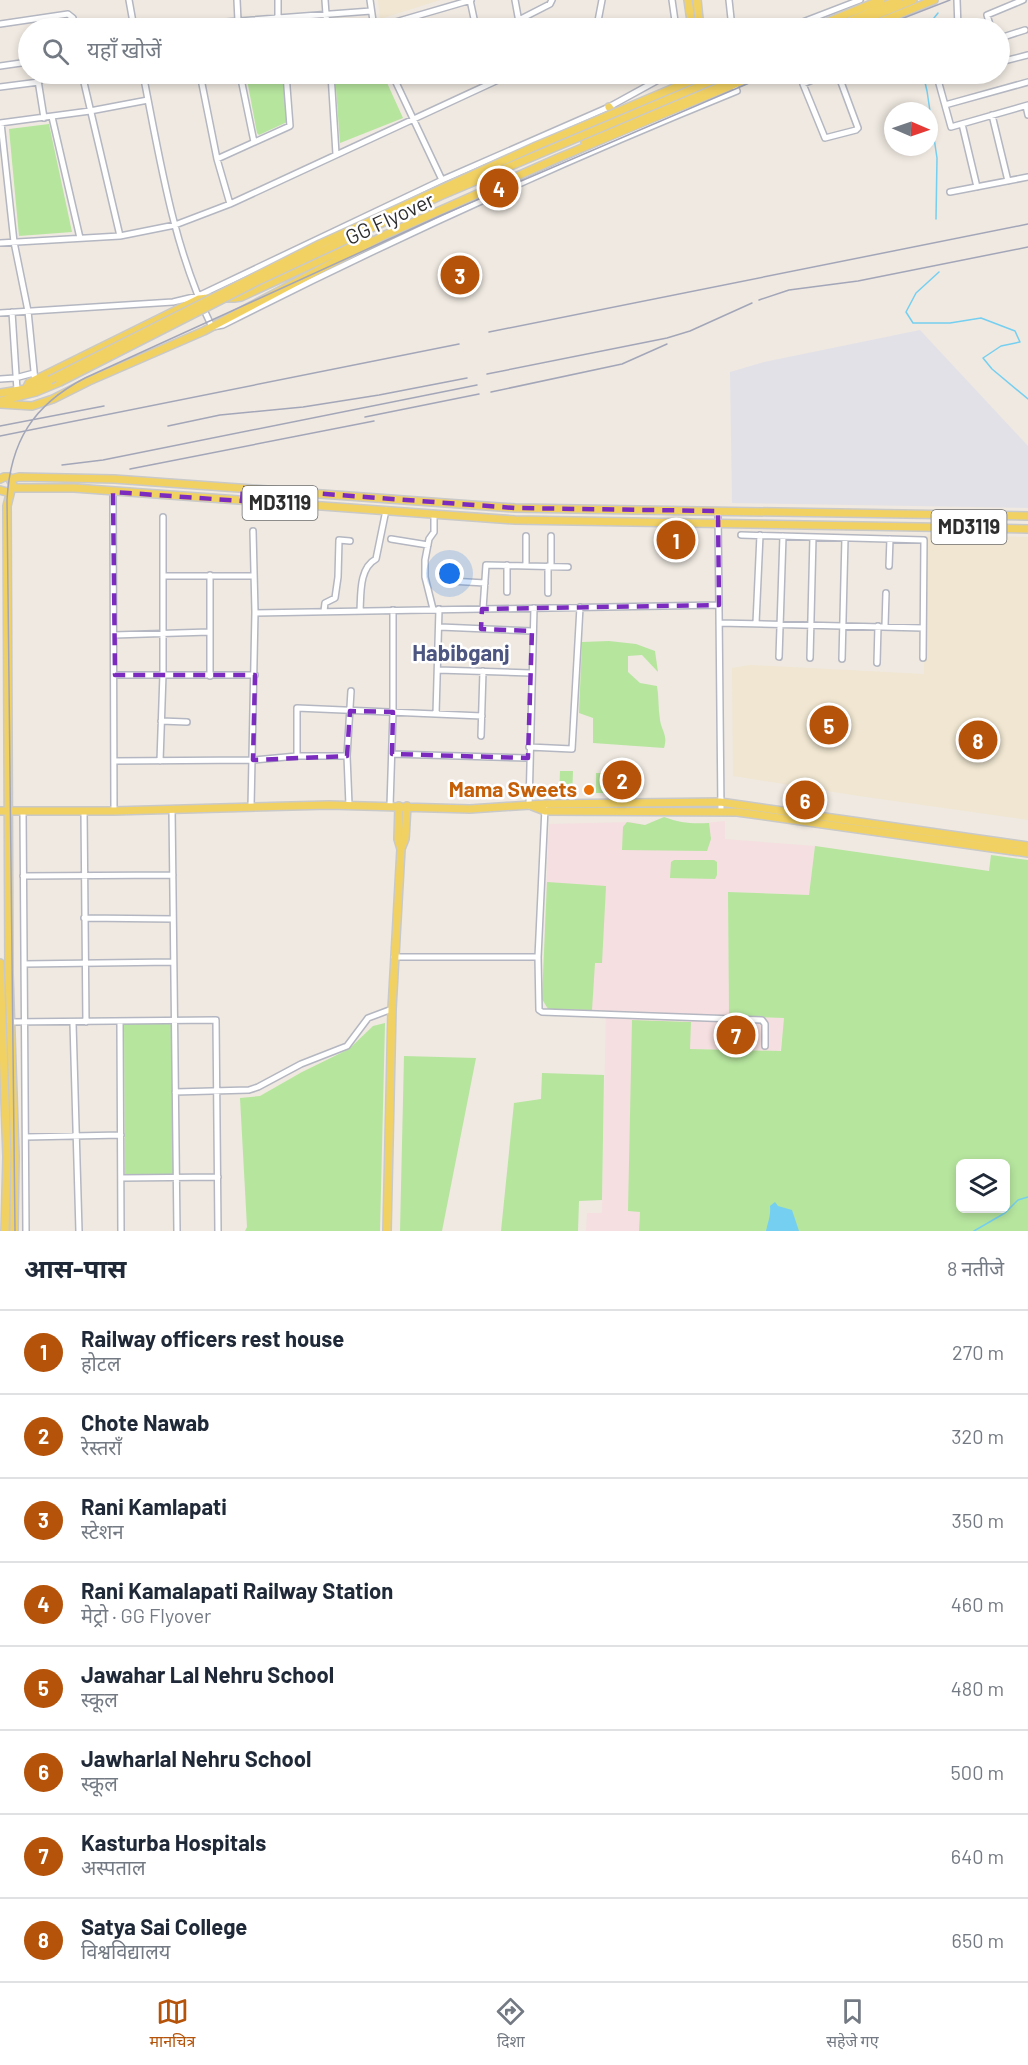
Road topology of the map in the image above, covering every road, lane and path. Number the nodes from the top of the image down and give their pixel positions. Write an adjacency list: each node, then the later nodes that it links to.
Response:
1 (129, 0): 25 (street)
2 (237, 0): 26 (street)
3 (278, 0): 27 (street)
4 (325, 0): 22 (street)
5 (370, 0): 21 (street)
6 (470, 0): 31 (street); 32 (street)
7 (515, 0): 33 (street)
8 (552, 0): 34 (street)
9 (602, 0): 35 (street)
10 (672, 0): 36 (street)
11 (688, 0): 37 (main road)
12 (697, 0): 38 (main road)
13 (729, 0): 39 (street)
14 (860, 0): 40 (street)
15 (881, 0): 41 (main road)
16 (898, 0): 42 (main road)
17 (913, 0): 43 (main road)
18 (934, 0): 44 (main road)
19 (957, 0): 45 (street)
20 (1023, 0): 46 (street)
21 (371, 11): 22 (street); 30 (street)
22 (326, 15): 28 (street); 29 (street)
23 (41, 18): 24 (street)
24 (73, 18)
25 (132, 18)
26 (238, 18)
27 (278, 18)
28 (290, 18)
29 (326, 18)
30 (373, 18)
31 (409, 18)
32 (474, 18)
33 (518, 18)
34 (526, 18)
35 (599, 18)
36 (675, 18)
37 (691, 18)
38 (699, 18)
39 (731, 18)
40 (813, 18)
41 (837, 18)
42 (857, 18)
43 (869, 18)
44 (890, 18)
45 (958, 18)
46 (988, 18)
47 (18, 21): 48 (street)
48 (0, 24)
49 (1025, 30): 50 (street)
50 (1010, 35)
51 (1028, 55): 52 (street)
52 (1010, 58)
53 (18, 63): 54 (street)
54 (0, 66)
55 (1028, 82): 82 (street)
56 (23, 84): 77 (street)
57 (39, 84): 89 (street)
58 (84, 84): 85 (street)
59 (145, 84): 81 (street)
60 (202, 84): 96 (street)
61 (242, 84): 94 (street)
62 (287, 84): 94 (street)
63 (332, 84): 95 (street)
64 (397, 84): 90 (street)
65 (489, 84): 90 (street)
66 (651, 84): 84 (street)
67 (685, 84): 116 (main road, GG Flyover, bridge)
68 (691, 84): 80 (main road)
69 (704, 84): 79 (main road)
70 (704, 84): 119 (main road, GG Flyover, bridge)
71 (714, 84): 78 (main road)
72 (726, 84): 78 (main road)
73 (734, 84): 78 (main road); 112 (street)
74 (803, 84): 75 (street)
75 (842, 84)
76 (939, 84): 82 (street)
77 (0, 87)
78 (716, 89): 79 (main road)
79 (707, 93): 80 (main road); 112 (main road)
80 (687, 99): 93 (main road)
81 (148, 100): 85 (street); 103 (street)
82 (945, 105): 92 (street)
83 (1027, 105): 86 (street); 87 (street)
84 (609, 107): 93 (main road); 98 (street)
85 (90, 111): 88 (street); 104 (street)
86 (992, 115): 92 (street); 99 (street)
87 (1028, 115)
88 (52, 117): 89 (street); 105 (street)
89 (44, 118): 91 (street)
90 (413, 120): 95 (street); 98 (street)
91 (1, 123): 106 (street)
92 (963, 124): 100 (street)
93 (621, 126): 108 (main road)
94 (254, 142): 96 (street)
95 (336, 154): 102 (street)
96 (218, 159): 102 (street)
97 (1028, 177): 99 (street)
98 (442, 180): 108 (street)
99 (1008, 181): 100 (street)
100 (977, 187): 101 (street)
101 (950, 192)
102 (230, 204): 103 (street)
103 (174, 225): 104 (street); 108 (street)
104 (120, 236): 105 (street)
105 (80, 238): 106 (street)
106 (14, 242): 107 (street); 109 (street)
107 (0, 243)
108 (198, 298): 109 (street); 112 (street); 113 (main road)
109 (28, 311): 110 (street); 113 (street)
110 (12, 312): 111 (street); 114 (street)
111 (0, 313)
112 (212, 327): 119 (main road)
113 (34, 377): 114 (street); 116 (main road)
114 (15, 378): 115 (street); 117 (street)
115 (0, 380)
116 (26, 389): 117 (main road, GG Flyover)
117 (17, 390): 118 (main road, GG Flyover)
118 (0, 393)
119 (0, 403)
120 (0, 479): 121 (main road)
121 (11, 479): 122 (main road, MD3119); 123 (main road)
122 (243, 488): 126 (main road); 128 (main road, MD3119)
123 (12, 489): 124 (main road, MD3119); 125 (main road); 220 (main road)
124 (114, 492): 126 (main road, MD3119); 180 (street)
125 (1, 494)
126 (242, 501): 127 (main road, MD3119)
127 (386, 510): 129 (main road, MD3119); 166 (street)
128 (718, 511): 130 (main road, MD3119); 132 (street)
129 (434, 514): 132 (main road, MD3119); 145 (street)
130 (1028, 516)
131 (163, 517): 152 (street)
132 (718, 523): 133 (main road, MD3119); 159 (street)
133 (1028, 529)
134 (254, 531): 153 (street)
135 (741, 535): 136 (street)
136 (760, 535): 139 (street); 169 (street)
137 (526, 536): 147 (street)
138 (552, 536): 148 (street)
139 (783, 536): 140 (street); 170 (street)
140 (813, 537): 141 (street); 171 (street)
141 (845, 538): 143 (street); 172 (street)
142 (391, 539): 145 (street)
143 (890, 539): 149 (street); 176 (street)
144 (350, 541): 165 (street)
145 (428, 545): 162 (street)
146 (507, 565): 147 (street); 155 (street); 156 (street)
147 (526, 566): 148 (street)
148 (550, 566): 150 (street); 157 (street)
149 (889, 566)
150 (568, 567)
151 (210, 575): 152 (street); 153 (street); 178 (street)
152 (163, 576): 179 (street)
153 (254, 576): 167 (street)
154 (450, 581): 155 (street)
155 (485, 584): 163 (street)
156 (507, 592)
157 (548, 592)
158 (886, 593): 174 (street)
159 (719, 605): 160 (street); 168 (street)
160 (580, 607): 161 (street); 203 (street)
161 (534, 608): 163 (street); 177 (street)
162 (436, 609): 163 (street); 164 (street); 175 (street)
163 (483, 609)
164 (393, 610): 166 (street); 197 (street)
165 (324, 611): 166 (street); 167 (street)
166 (360, 611)
167 (255, 613): 194 (street)
168 (719, 623): 169 (street); 211 (street)
169 (756, 623): 170 (street)
170 (780, 624): 171 (street); 182 (street)
171 (811, 625): 172 (street); 184 (street)
172 (843, 625): 173 (street); 186 (street)
173 (878, 626): 174 (street); 187 (street)
174 (885, 626): 176 (street)
175 (440, 627): 177 (street); 188 (street)
176 (923, 628): 185 (street)
177 (532, 631): 190 (street)
178 (209, 632): 179 (street); 193 (street)
179 (163, 634): 180 (street); 191 (street)
180 (114, 635): 192 (street)
181 (770, 644): 182 (street)
182 (779, 644): 183 (street)
183 (779, 657)
184 (810, 658)
185 (923, 658)
186 (842, 659)
187 (877, 663)
188 (438, 670): 189 (street); 198 (street)
189 (483, 671): 190 (street); 199 (street)
190 (531, 673): 203 (street)
191 (163, 674): 192 (street); 193 (street); 200 (street)
192 (115, 675): 209 (street)
193 (210, 676): 194 (street)
194 (255, 679): 208 (street)
195 (351, 691): 196 (street)
196 (350, 711): 197 (street); 205 (street); 206 (street)
197 (393, 712): 198 (street); 204 (street)
198 (436, 714): 199 (street)
199 (482, 716): 202 (street)
200 (161, 721): 201 (street); 210 (street)
201 (187, 722)
202 (481, 736)
203 (529, 747): 207 (street)
204 (392, 754): 207 (street); 214 (street)
205 (297, 756): 206 (street); 208 (street)
206 (347, 756): 213 (street)
207 (528, 758): 216 (street)
208 (253, 760): 210 (street); 217 (street)
209 (114, 761): 210 (street); 223 (street)
210 (160, 761)
211 (720, 802): 212 (main road); 224 (street); 226 (main road)
212 (625, 804): 218 (main road); 225 (main road)
213 (349, 805): 214 (main road); 217 (main road)
214 (390, 806): 215 (main road)
215 (403, 806): 216 (main road); 234 (main road)
216 (530, 806): 218 (main road)
217 (251, 807): 219 (main road)
218 (545, 808): 225 (main road); 235 (street)
219 (172, 809): 223 (main road); 230 (street)
220 (4, 811): 221 (main road); 242 (main road)
221 (23, 811): 222 (main road); 231 (street)
222 (84, 811): 223 (main road); 229 (street)
223 (114, 811)
224 (721, 812): 225 (main road); 226 (main road)
225 (624, 813)
226 (975, 842): 227 (main road); 228 (main road)
227 (1028, 846)
228 (1028, 853)
229 (84, 874): 230 (street); 231 (street); 232 (street)
230 (173, 875): 233 (street)
231 (23, 876): 239 (street)
232 (84, 918): 233 (street); 238 (street)
233 (173, 919): 236 (street)
234 (394, 957): 235 (street); 240 (main road)
235 (538, 957): 247 (street)
236 (173, 962): 238 (street); 241 (street)
237 (0, 963): 256 (main road)
238 (85, 963): 239 (street); 243 (street)
239 (24, 964): 245 (street)
240 (392, 1009): 248 (street); 263 (main road)
241 (174, 1021): 244 (street); 248 (street); 249 (street)
242 (10, 1022): 245 (street); 257 (main road)
243 (86, 1022): 244 (street); 246 (street)
244 (120, 1022): 250 (street)
245 (25, 1023): 246 (street); 252 (street)
246 (73, 1023): 251 (street)
247 (765, 1046)
248 (217, 1090): 249 (street); 253 (street)
249 (175, 1092): 255 (street)
250 (121, 1135): 251 (street); 254 (street)
251 (75, 1136): 252 (street); 259 (street)
252 (26, 1137): 258 (street)
253 (218, 1177): 255 (street); 262 (street)
254 (121, 1178): 255 (street); 260 (street)
255 (176, 1179): 261 (street)
256 (5, 1231)
257 (14, 1231)
258 (26, 1231)
259 (79, 1231)
260 (121, 1231)
261 (177, 1231)
262 (218, 1231)
263 (387, 1231)

